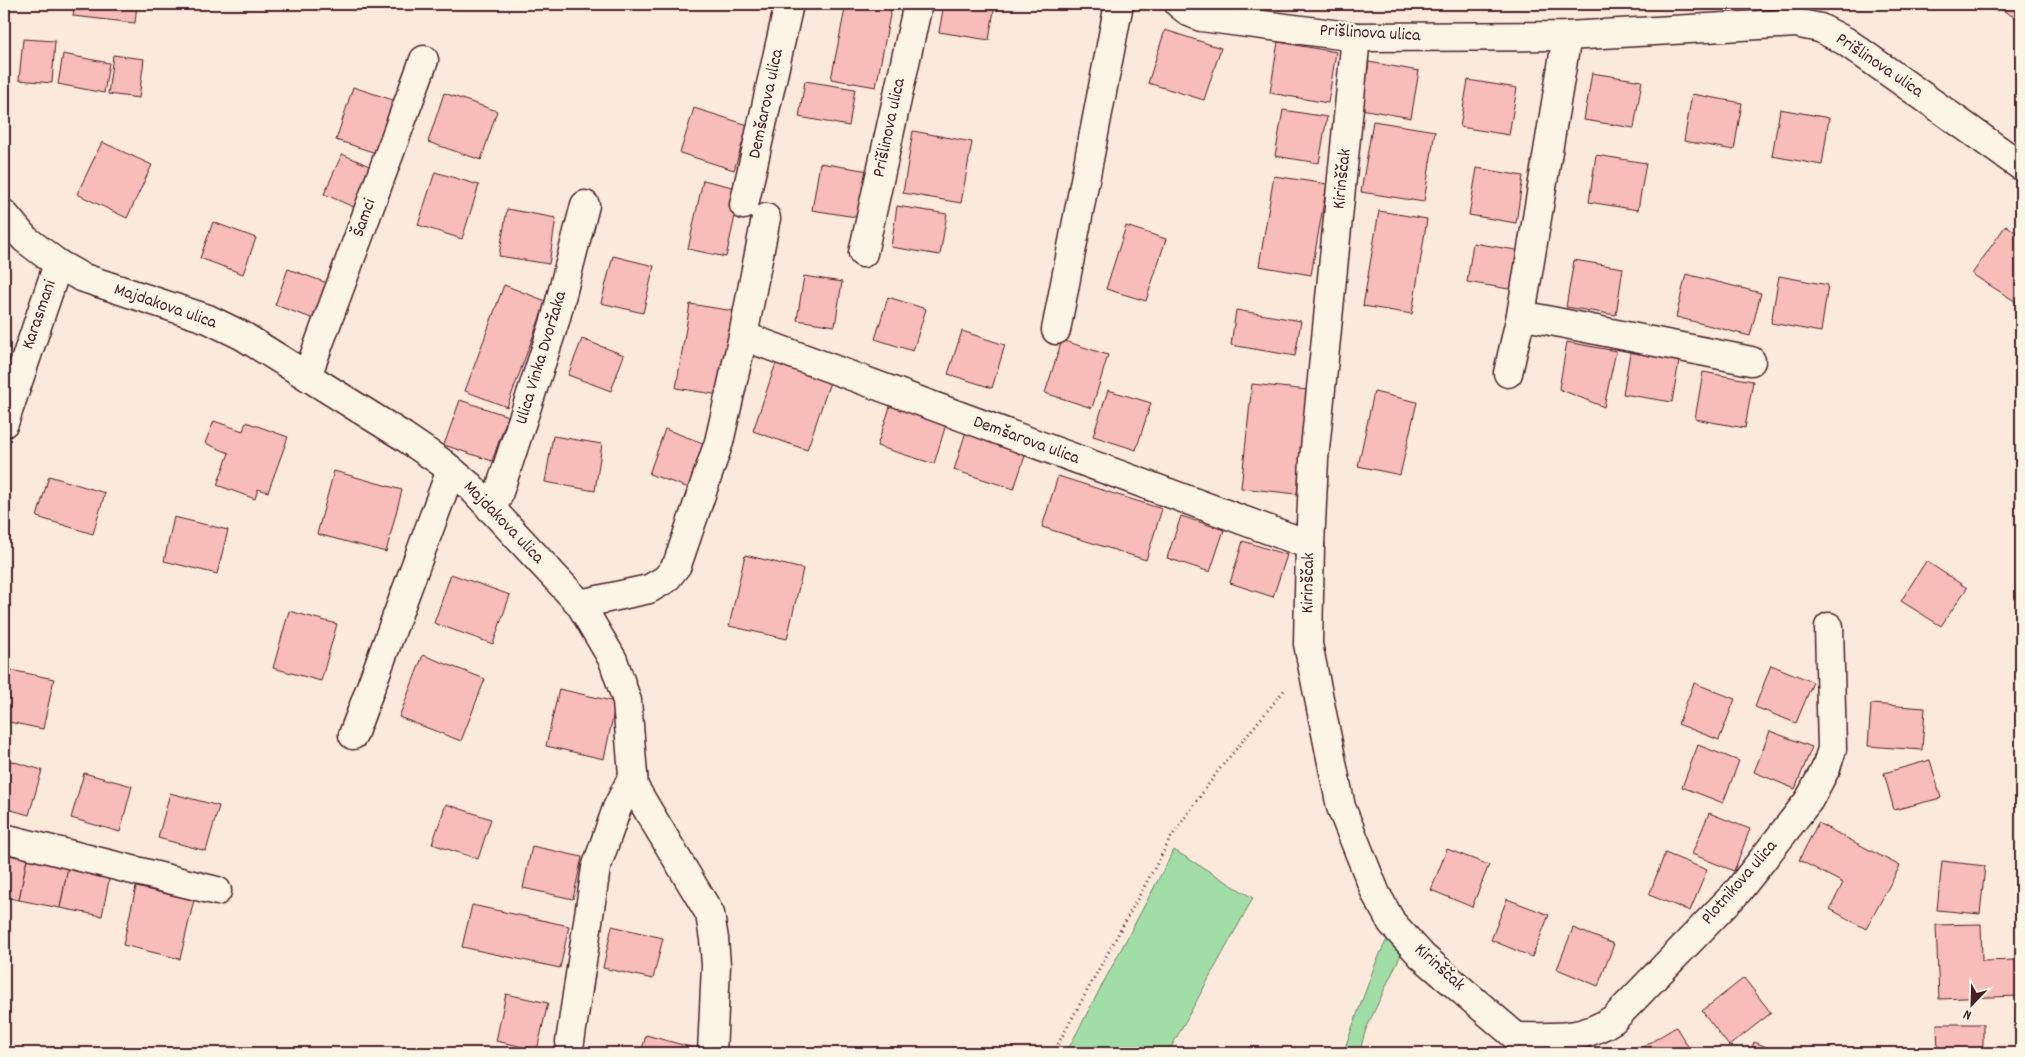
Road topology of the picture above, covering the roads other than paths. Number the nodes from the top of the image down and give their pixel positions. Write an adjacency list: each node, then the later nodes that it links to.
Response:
1 (789, 4): 15 (street, Demšarova ulica)
2 (918, 4): 11 (street, Prišlinova ulica)
3 (1119, 4): 14 (street)
4 (1179, 4): 5 (street, Prišlinova ulica)
5 (1356, 36): 6 (street, Prišlinova ulica); 22 (street, Kirinščak)
6 (1567, 36): 8 (street, Prišlinova ulica); 13 (street)
7 (424, 60): 18 (street, Šamci)
8 (2021, 166)
9 (585, 205): 21 (street, Ulica Vinka Dvoržaka)
10 (4, 214): 12 (street, Majdakova ulica)
11 (863, 253)
12 (58, 264): 18 (street, Majdakova ulica); 19 (street, Karasmani)
13 (1521, 315): 16 (street); 17 (street)
14 (1056, 330)
15 (743, 336): 22 (street, Demšarova ulica); 23 (street, Demšarova ulica)
16 (1751, 361)
17 (1508, 373)
18 (307, 376): 20 (street, Majdakova ulica)
19 (4, 424)
20 (451, 470): 21 (street, Majdakova ulica); 25 (street)
21 (492, 509): 23 (street, Majdakova ulica)
22 (1310, 545): 30 (street, Kirinščak)
23 (580, 604): 26 (street, Majdakova ulica)
24 (1829, 626): 30 (street, Plotnikova ulica)
25 (353, 735)
26 (633, 776): 29 (street); 31 (street, Majdakova ulica)
27 (4, 838): 28 (street)
28 (218, 890)
29 (570, 1042)
30 (1526, 1045)
31 (712, 1053)

